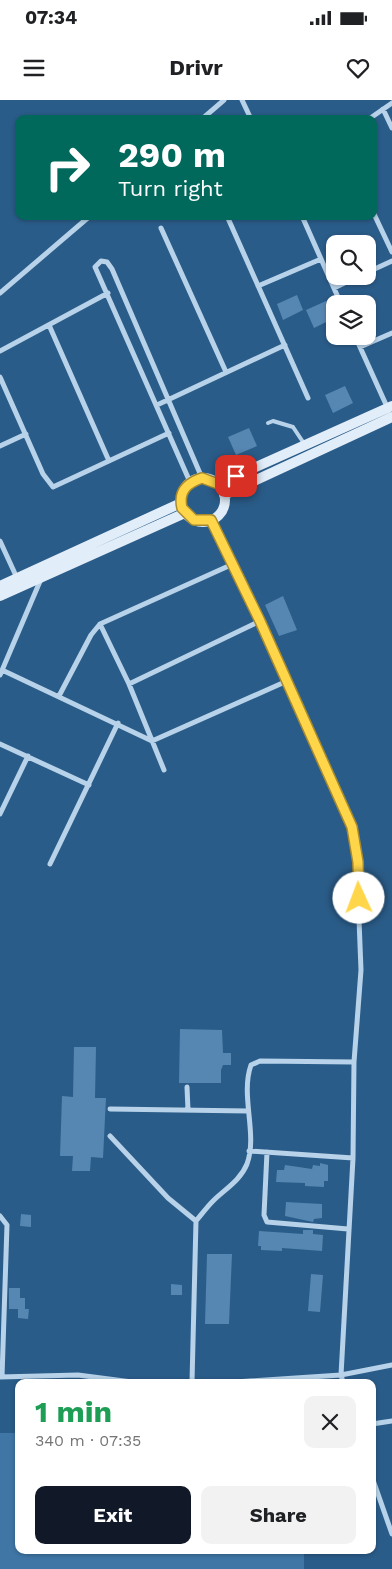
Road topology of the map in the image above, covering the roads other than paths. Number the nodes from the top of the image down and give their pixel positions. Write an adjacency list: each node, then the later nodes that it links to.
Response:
1 (224, 100): 5 (street)
2 (242, 100): 6 (street)
3 (392, 103): 4 (street)
4 (383, 109): 7 (street); 8 (street)
5 (207, 115)
6 (249, 115)
7 (375, 115)
8 (392, 128)
9 (85, 220): 21 (street)
10 (229, 220): 19 (street)
11 (304, 220): 15 (street)
12 (377, 220): 14 (street)
13 (160, 228): 29 (street)
14 (392, 252)
15 (321, 260): 19 (street); 20 (street)
16 (392, 261): 17 (street)
17 (376, 268)
18 (340, 285): 20 (street)
19 (258, 286): 26 (street)
20 (334, 288): 23 (street)
21 (0, 293)
22 (108, 293): 24 (street); 32 (street); 33 (street)
23 (337, 295)
24 (49, 325): 28 (street); 40 (street)
25 (392, 333): 27 (street)
26 (285, 346): 29 (street); 31 (street)
27 (360, 347): 34 (street)
28 (0, 351)
29 (226, 372): 32 (street)
30 (0, 377): 37 (street)
31 (308, 398)
32 (169, 399): 33 (street); 41 (street)
33 (157, 405): 36 (street)
34 (391, 412): 38 (street); 44 (street)
35 (268, 423): 38 (lane)
36 (169, 433): 40 (street); 42 (street)
37 (26, 434): 39 (street); 40 (street)
38 (305, 445): 43 (street)
39 (0, 446)
40 (109, 461)
41 (202, 478): 42 (street); 43 (street)
42 (190, 482): 45 (street)
43 (218, 484): 44 (street)
44 (224, 495): 47 (street)
45 (181, 502): 46 (street); 50 (street)
46 (185, 513): 47 (street); 51 (street)
47 (211, 520): 49 (street)
48 (0, 541): 50 (street)
49 (233, 564): 54 (street); 55 (street)
50 (16, 578): 52 (street)
51 (42, 578): 53 (street); 56 (street)
52 (0, 586)
53 (0, 596)
54 (260, 621): 57 (street); 58 (street)
55 (100, 624): 58 (street); 59 (street)
56 (1, 673): 59 (street)
57 (287, 681): 61 (street); 68 (street)
58 (129, 684): 61 (street)
59 (59, 696): 60 (street)
60 (118, 723): 61 (street); 65 (street)
61 (152, 741): 64 (street)
62 (0, 744): 63 (street)
63 (28, 756): 65 (street); 66 (street)
64 (164, 770)
65 (89, 785): 67 (street)
66 (0, 814)
67 (50, 864)
68 (354, 1062): 72 (street); 76 (street)
69 (188, 1086): 71 (street)
70 (110, 1109): 71 (street)
71 (188, 1110): 72 (street)
72 (248, 1111): 74 (street)
73 (110, 1136): 78 (street)
74 (249, 1151): 75 (street); 78 (street)
75 (268, 1152): 76 (street); 79 (street)
76 (353, 1158): 79 (street)
77 (0, 1216): 82 (street)
78 (196, 1221): 84 (street)
79 (348, 1230): 81 (street)
80 (392, 1365): 81 (street)
81 (341, 1375): 85 (street); 86 (street)
82 (1, 1377): 83 (street)
83 (109, 1379)
84 (192, 1379)
85 (280, 1379)
86 (342, 1379)
87 (392, 1421): 88 (street)
88 (376, 1423)
89 (376, 1488): 90 (street)
90 (392, 1534)

